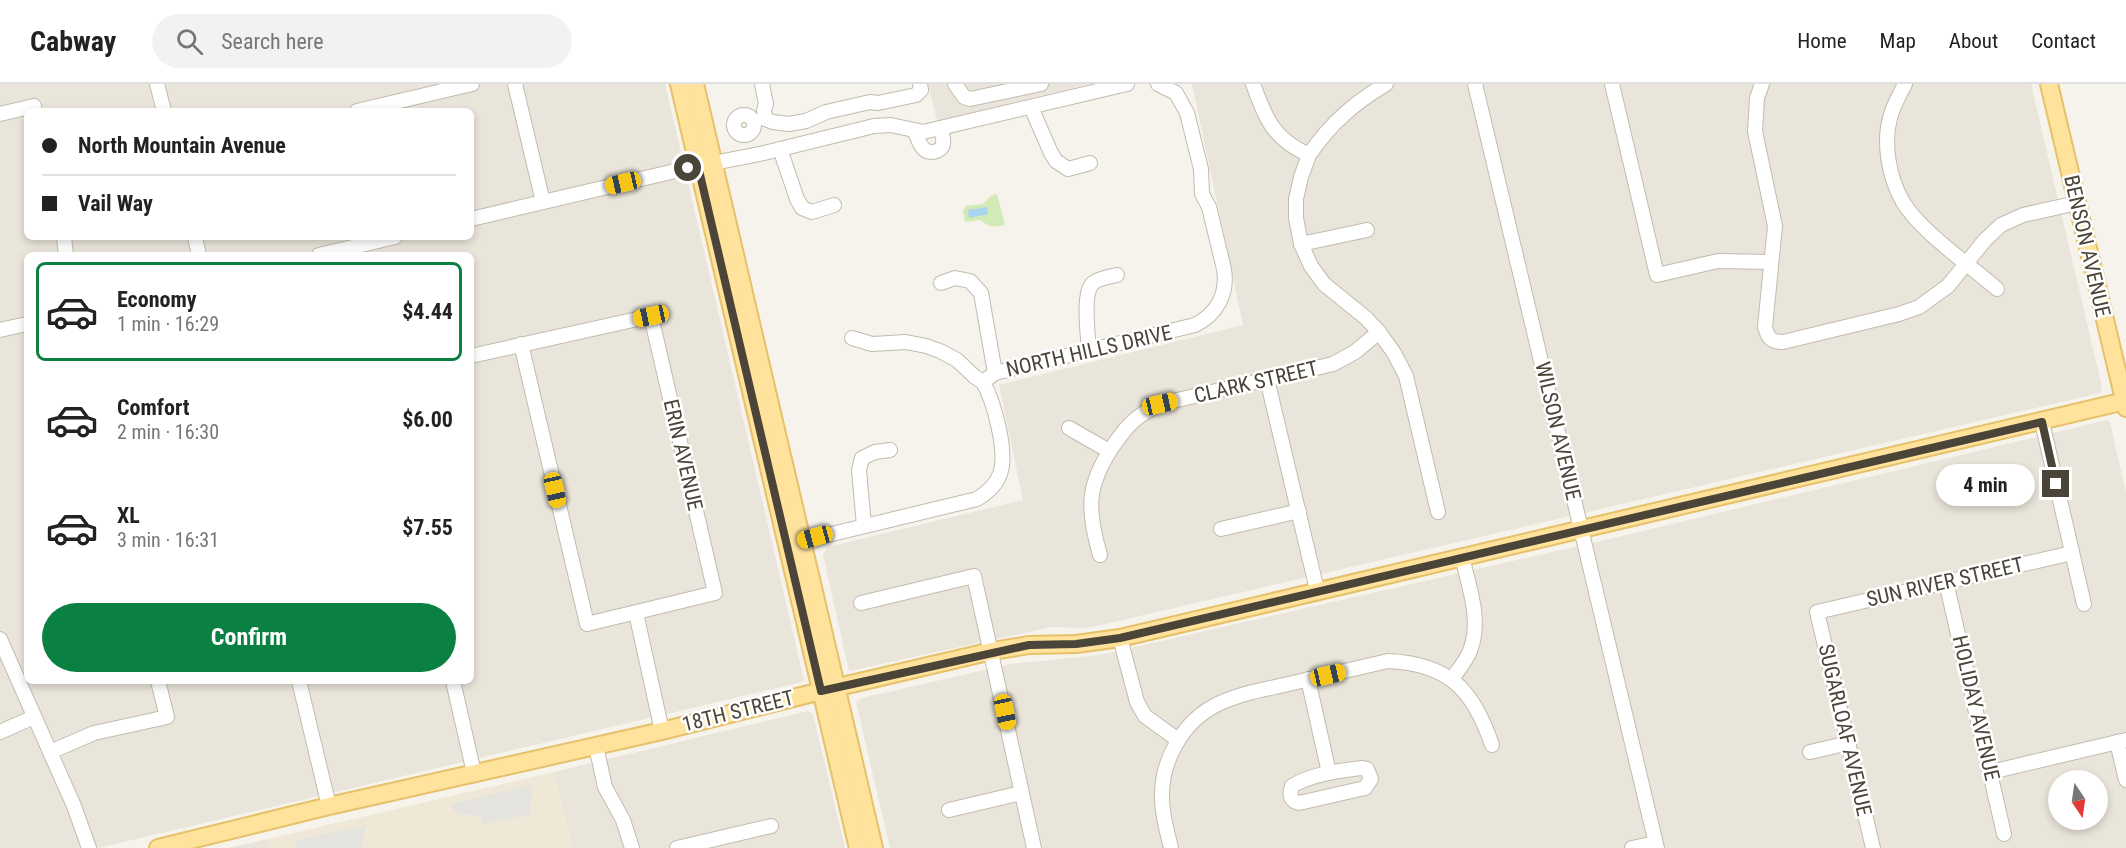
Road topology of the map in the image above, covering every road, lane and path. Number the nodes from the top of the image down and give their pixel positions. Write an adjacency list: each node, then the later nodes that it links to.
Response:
1 (157, 84): 21 (street)
2 (472, 84): 19 (street)
3 (515, 84): 33 (street)
4 (679, 84): 32 (main road)
5 (695, 84): 32 (main road)
6 (762, 84): 25 (street)
7 (920, 84): 25 (street)
8 (955, 84): 9 (street)
9 (1041, 84)
10 (1126, 84): 20 (street)
11 (1158, 84): 51 (street, NORTH HILLS DRIVE)
12 (1253, 84): 29 (street)
13 (1386, 84): 29 (street)
14 (1475, 84): 65 (street, WILSON AVENUE)
15 (1612, 84): 41 (street)
16 (1762, 84): 41 (street)
17 (1905, 84): 42 (street)
18 (2049, 84): 34 (main road, BENSON AVENUE)
19 (453, 86): 22 (street)
20 (1031, 107): 26 (street); 31 (street)
21 (163, 108)
22 (369, 108)
23 (24, 110): 24 (street)
24 (0, 114)
25 (759, 121): 30 (street)
26 (941, 129): 27 (street); 27 (street)
27 (914, 130): 28 (street)
28 (780, 149): 30 (street); 35 (street)
29 (1309, 155): 39 (street)
30 (747, 157): 32 (street)
31 (1090, 163)
32 (706, 164): 33 (street); 66 (main road); 84 (main road)
33 (543, 202): 36 (street)
34 (2077, 203): 42 (street); 56 (main road, BENSON AVENUE)
35 (834, 205)
36 (474, 218)
37 (1367, 230): 39 (street)
38 (384, 240): 40 (street)
39 (1301, 244): 48 (street)
40 (341, 252)
41 (1771, 262): 42 (street)
42 (1966, 262): 45 (street)
43 (1117, 275): 51 (street)
44 (941, 282): 53 (street)
45 (1998, 289)
46 (24, 325): 47 (street)
47 (0, 330)
48 (1379, 332): 54 (street, CLARK STREET); 62 (street)
49 (852, 338): 55 (street)
50 (521, 344): 52 (street); 75 (street); 75 (street, ERIN AVENUE)
51 (1089, 350): 53 (street, NORTH HILLS DRIVE)
52 (474, 355)
53 (995, 373): 55 (street, NORTH HILLS DRIVE)
54 (1267, 379): 60 (street, CLARK STREET); 61 (street)
55 (983, 382): 63 (street, NORTH HILLS DRIVE)
56 (2126, 404): 57 (main road, 18TH STREET)
57 (2042, 422): 65 (main road, 18TH STREET); 67 (street)
58 (1069, 428): 60 (street)
59 (890, 450): 63 (street)
60 (1109, 451): 68 (street, CLARK STREET)
61 (1299, 511): 64 (street); 71 (street)
62 (1438, 512)
63 (864, 526): 66 (street, NORTH HILLS DRIVE)
64 (1221, 529)
65 (1582, 529): 69 (main road, 18TH STREET); 105 (street, WILSON AVENUE)
66 (803, 541): 84 (main road)
67 (2072, 552): 70 (street, SUN RIVER STREET); 73 (street)
68 (1100, 555)
69 (1462, 558): 71 (main road, 18TH STREET); 80 (street)
70 (1946, 582): 74 (street, SUN RIVER STREET); 95 (street, HOLIDAY AVENUE)
71 (1317, 590): 76 (main road, 18TH STREET)
72 (861, 603): 78 (street)
73 (2084, 604)
74 (1817, 612): 90 (street, SUGARLOAF AVENUE)
75 (636, 613): 86 (street)
76 (1120, 638): 78 (main road, 18TH STREET); 88 (street)
77 (0, 639): 85 (street)
78 (992, 651): 84 (main road, 18TH STREET); 99 (street)
79 (1308, 679): 80 (street); 88 (street); 97 (street)
80 (1452, 679): 91 (street)
81 (159, 684): 93 (street)
82 (300, 684): 100 (street)
83 (454, 684): 96 (street)
84 (829, 689): 86 (main road, 18TH STREET); 110 (main road); 111 (main road)
85 (34, 717): 87 (street); 93 (street)
86 (662, 731): 92 (main road, 18TH STREET)
87 (0, 732)
88 (1178, 740): 113 (street)
89 (2122, 741): 95 (street); 98 (street)
90 (1849, 743): 94 (street); 115 (street, SUGARLOAF AVENUE)
91 (1492, 745)
92 (596, 746): 96 (main road, 18TH STREET); 108 (street)
93 (50, 752): 106 (street)
94 (1810, 752)
95 (1991, 772): 103 (street, HOLIDAY AVENUE)
96 (474, 773): 100 (main road, 18TH STREET)
97 (1329, 773): 97 (street)
98 (2126, 780)
99 (1021, 793): 101 (street); 112 (street)
100 (329, 806): 104 (main road, 18TH STREET)
101 (949, 810)
102 (771, 826): 109 (street)
103 (2004, 834)
104 (190, 844): 107 (main road, 18TH STREET)
105 (1656, 845): 114 (street)
106 (89, 848)
107 (158, 848)
108 (632, 848)
109 (677, 848)
110 (858, 848)
111 (874, 848)
112 (1034, 848)
113 (1171, 848)
114 (1632, 848)
115 (1873, 848)

